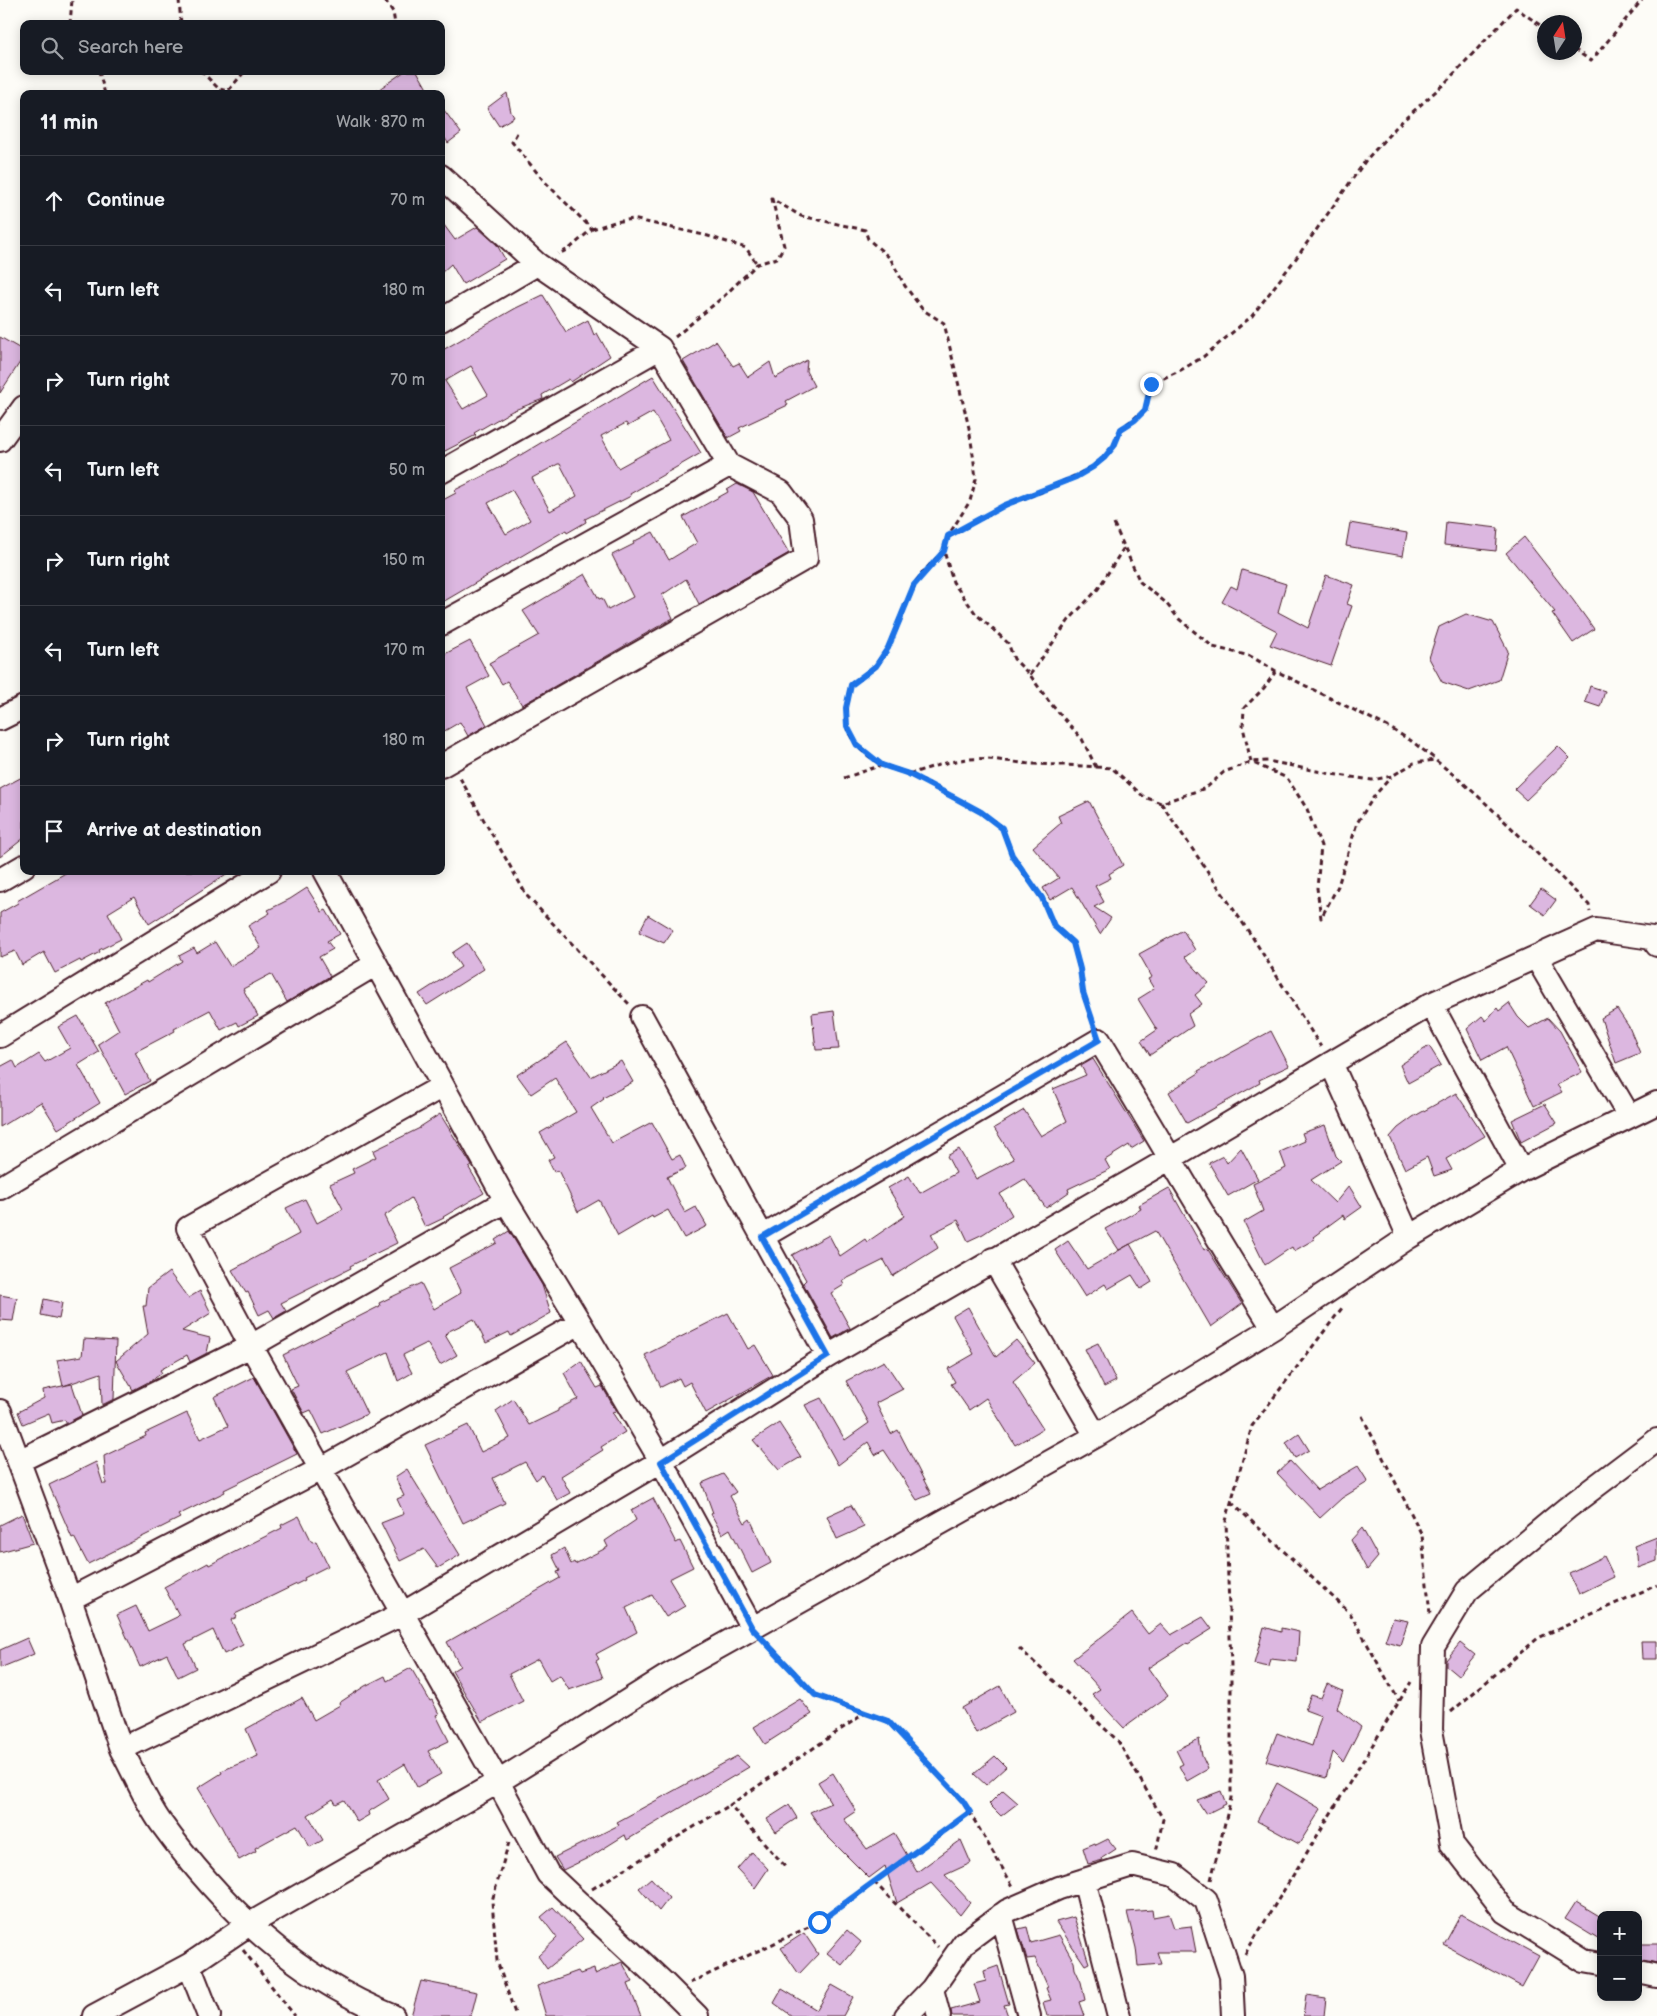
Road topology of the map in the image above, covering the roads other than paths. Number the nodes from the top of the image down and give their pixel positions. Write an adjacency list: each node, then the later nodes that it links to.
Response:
1 (445, 180): 2 (street)
2 (537, 264): 3 (street); 4 (street)
3 (445, 318)
4 (660, 348): 7 (street); 8 (street)
5 (20, 412): 6 (street)
6 (0, 440)
7 (729, 465): 9 (street); 12 (street)
8 (445, 470)
9 (445, 622)
10 (20, 709): 11 (street)
11 (0, 719)
12 (445, 757)
13 (20, 868): 16 (street)
14 (262, 875): 22 (street)
15 (327, 875): 19 (street)
16 (0, 880)
17 (1657, 945): 18 (street)
18 (1536, 956): 20 (street); 26 (street)
19 (376, 964): 24 (street); 29 (street)
20 (1431, 1004): 23 (street); 28 (street)
21 (642, 1017): 31 (street)
22 (0, 1036)
23 (1331, 1063): 27 (street); 32 (street)
24 (443, 1086): 30 (street); 36 (street)
25 (1657, 1103): 26 (street)
26 (1628, 1116): 28 (street)
27 (1171, 1158): 31 (street); 33 (street); 35 (street)
28 (1521, 1170): 32 (street)
29 (0, 1188)
30 (506, 1201): 34 (street); 36 (street)
31 (762, 1237): 37 (street)
32 (1409, 1237): 35 (street)
33 (994, 1259): 37 (street); 39 (street)
34 (580, 1322): 42 (street); 43 (street)
35 (1274, 1328): 39 (street)
36 (251, 1346): 41 (street); 43 (street)
37 (828, 1356): 42 (street)
38 (0, 1411): 41 (street)
39 (1096, 1436): 46 (street)
40 (1657, 1440): 52 (street)
41 (19, 1461): 44 (street)
42 (661, 1462): 45 (street); 46 (street)
43 (321, 1469): 44 (street); 45 (street)
44 (70, 1599): 47 (street)
45 (402, 1614): 47 (street); 48 (street)
46 (752, 1628): 48 (street)
47 (122, 1749): 51 (street)
48 (498, 1782): 51 (street); 61 (street)
49 (1084, 1880): 50 (street); 65 (street); 66 (street)
50 (1001, 1915): 56 (street); 64 (street)
51 (240, 1931): 53 (street); 60 (street)
52 (1597, 1963)
53 (189, 1965): 57 (street); 59 (street)
54 (1642, 1973): 55 (street)
55 (1657, 1976)
56 (932, 1989): 62 (street); 63 (street)
57 (117, 2010): 58 (street)
58 (94, 2016)
59 (209, 2016)
60 (393, 2016)
61 (696, 2016)
62 (906, 2016)
63 (939, 2016)
64 (1029, 2016)
65 (1119, 2016)
66 (1233, 2016)

